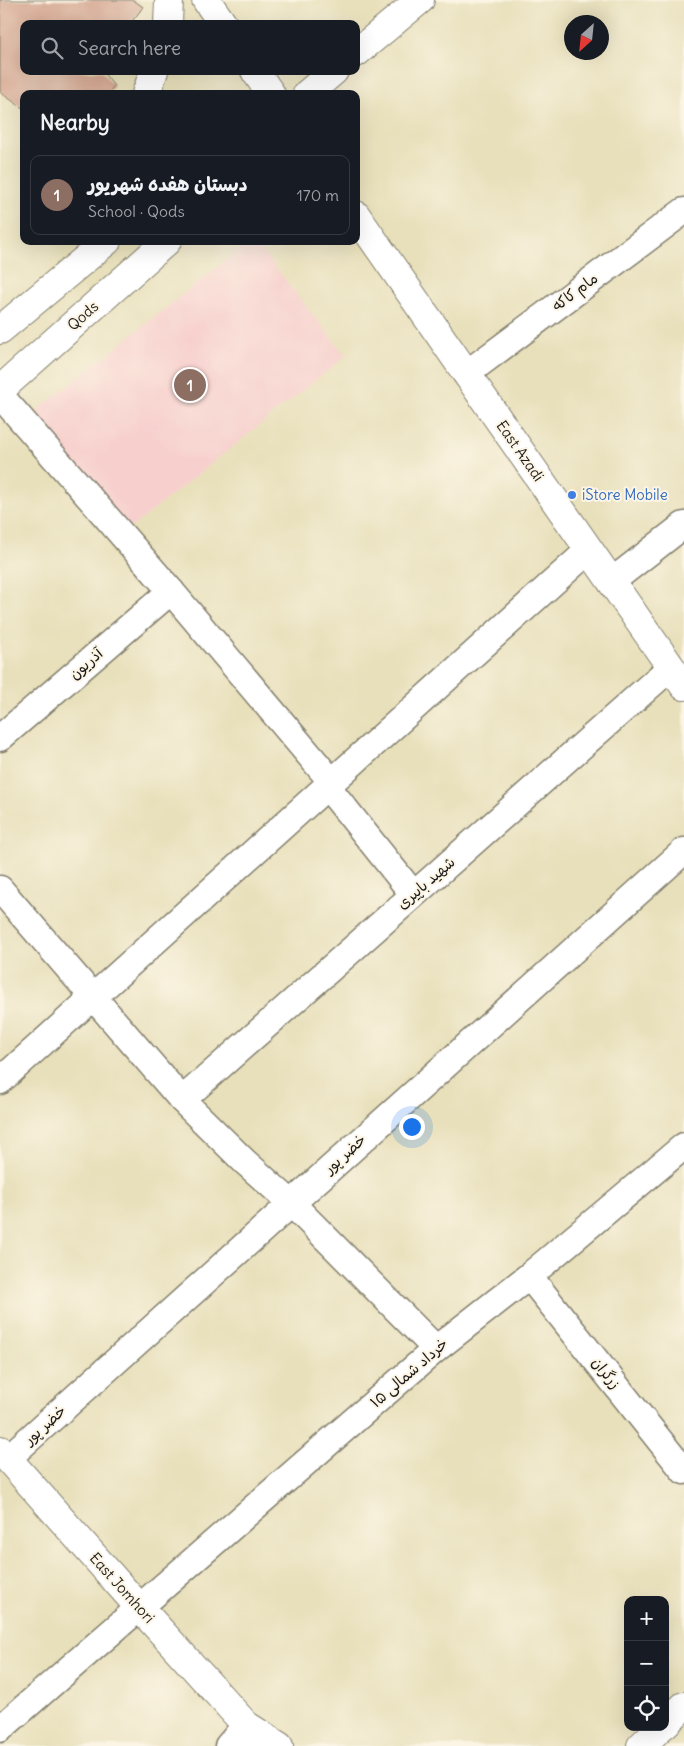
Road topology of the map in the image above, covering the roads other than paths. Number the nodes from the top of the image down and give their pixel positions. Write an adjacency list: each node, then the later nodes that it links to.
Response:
1 (169, 0): 4 (street)
2 (206, 0): 5 (street)
3 (420, 0): 6 (street)
4 (168, 20)
5 (220, 20)
6 (360, 50)
7 (153, 75): 10 (street)
8 (258, 75): 11 (street)
9 (329, 75): 12 (street)
10 (147, 90)
11 (267, 90)
12 (312, 90)
13 (684, 211): 20 (street, مام کاکه)
14 (360, 222): 20 (street, East Azadi)
15 (86, 245): 18 (street)
16 (102, 245): 18 (street)
17 (163, 245): 21 (street, Qods)
18 (76, 268): 19 (street)
19 (0, 330)
20 (466, 374): 24 (street, East Azadi)
21 (0, 390)
22 (0, 395): 26 (street)
23 (684, 525): 25 (street)
24 (589, 550): 25 (street, East Azadi); 29 (street)
25 (611, 582): 27 (street, East Azadi)
26 (171, 591): 28 (street, آذریون); 29 (street)
27 (678, 677): 32 (street, شهید باپیری)
28 (0, 738)
29 (329, 784): 32 (street); 33 (street)
30 (684, 851): 37 (street, خضر پور)
31 (0, 889): 33 (street)
32 (413, 894): 35 (street, شهید باپیری)
33 (92, 998): 34 (street); 35 (street)
34 (0, 1081)
35 (182, 1100): 37 (street)
36 (684, 1146): 38 (street, ۱۵ خرداد شمالی)
37 (291, 1203): 39 (street); 40 (street, خضر پور)
38 (529, 1276): 39 (street, ۱۵ خرداد شمالی); 41 (street, زرگران)
39 (436, 1349): 42 (street, ۱۵ خرداد شمالی)
40 (4, 1454): 42 (street, East Jomhori)
41 (684, 1470)
42 (139, 1607): 45 (street, ۱۵ خرداد شمالی); 47 (street, East Jomhori)
43 (684, 1706): 44 (street)
44 (669, 1720)
45 (0, 1729)
46 (657, 1731): 50 (street)
47 (251, 1736): 48 (street); 49 (street, East Jomhori)
48 (228, 1746)
49 (279, 1746)
50 (641, 1746)

